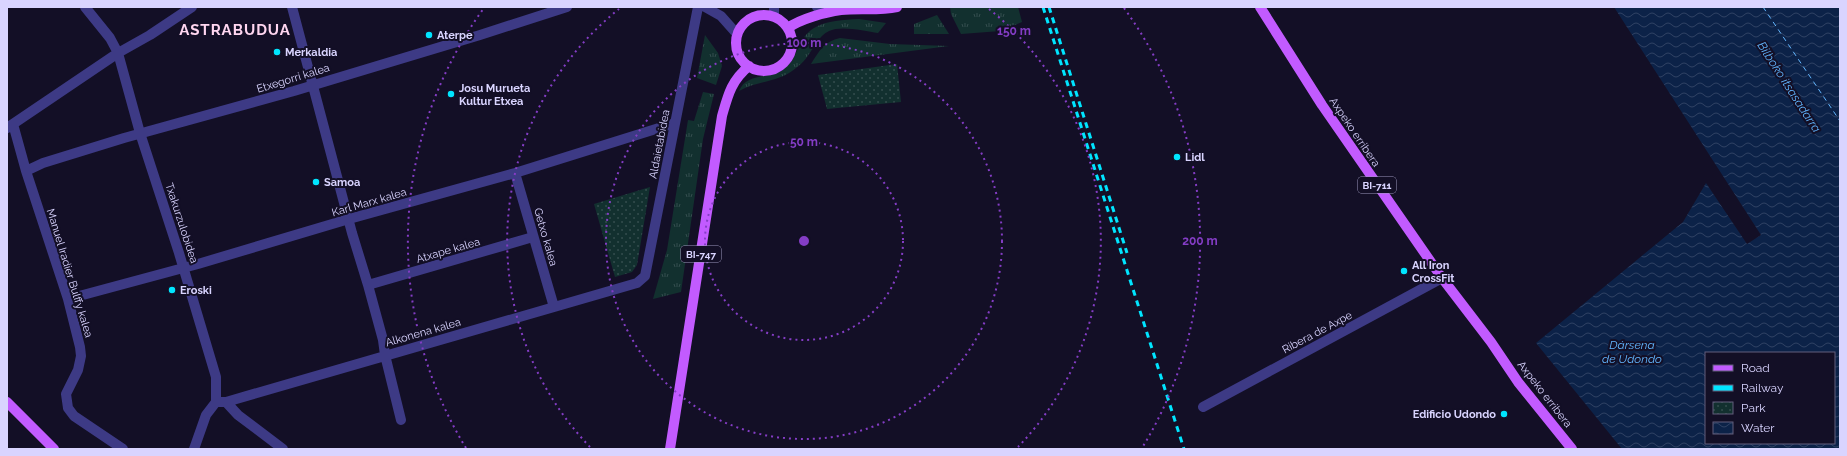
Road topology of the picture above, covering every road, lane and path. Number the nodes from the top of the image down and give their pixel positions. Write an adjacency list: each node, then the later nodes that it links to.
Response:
1 (85, 7): 14 (street, Txakurzulobidea)
2 (192, 7): 14 (street)
3 (292, 7): 16 (street)
4 (566, 7): 16 (street, Etxegorri kalea)
5 (698, 7): 17 (street, Aldaietabidea)
6 (705, 7): 13 (street)
7 (817, 7): 10 (street)
8 (897, 7): 10 (main road)
9 (1260, 7): 25 (main road, Axpeko erribera / BI-711)
10 (841, 10): 12 (main road)
11 (774, 12): 12 (main road); 13 (main road)
12 (788, 28): 15 (main road)
13 (737, 34): 15 (main road)
14 (118, 52): 18 (street); 19 (street, Txakurzulobidea)
15 (749, 66): 39 (main road, BI-747)
16 (313, 85): 19 (street, Etxegorri kalea); 22 (street)
17 (675, 123): 21 (street, Karl Marx kalea); 26 (street, Aldaietabidea)
18 (10, 126): 20 (street, Manuel Iradier Bulffy kalea)
19 (140, 134): 20 (street, Etxegorri kalea); 24 (street, Txakurzulobidea)
20 (26, 171): 28 (street, Manuel Iradier Bulffy kalea)
21 (515, 173): 22 (street, Karl Marx kalea); 23 (street, Getxo kalea)
22 (348, 219): 24 (street, Karl Marx kalea); 27 (street)
23 (534, 238): 27 (street, Atxape kalea); 29 (street, Getxo kalea)
24 (183, 268): 28 (street, Karl Marx kalea); 32 (street, Txakurzulobidea)
25 (1442, 278): 33 (street, Ribera de Axpe); 40 (main road, Axpeko erribera / BI-711)
26 (637, 283): 29 (street, Alkonena kalea)
27 (368, 284): 30 (street)
28 (68, 299): 36 (street, Manuel Iradier Bulffy kalea)
29 (554, 307): 30 (street, Alkonena kalea)
30 (385, 355): 32 (street, Alkonena kalea); 34 (street)
31 (7, 402): 35 (main road)
32 (221, 402): 37 (street); 38 (street)
33 (1203, 407)
34 (401, 420)
35 (54, 449)
36 (124, 449)
37 (194, 449)
38 (283, 449)
39 (670, 449)
40 (1572, 449)

